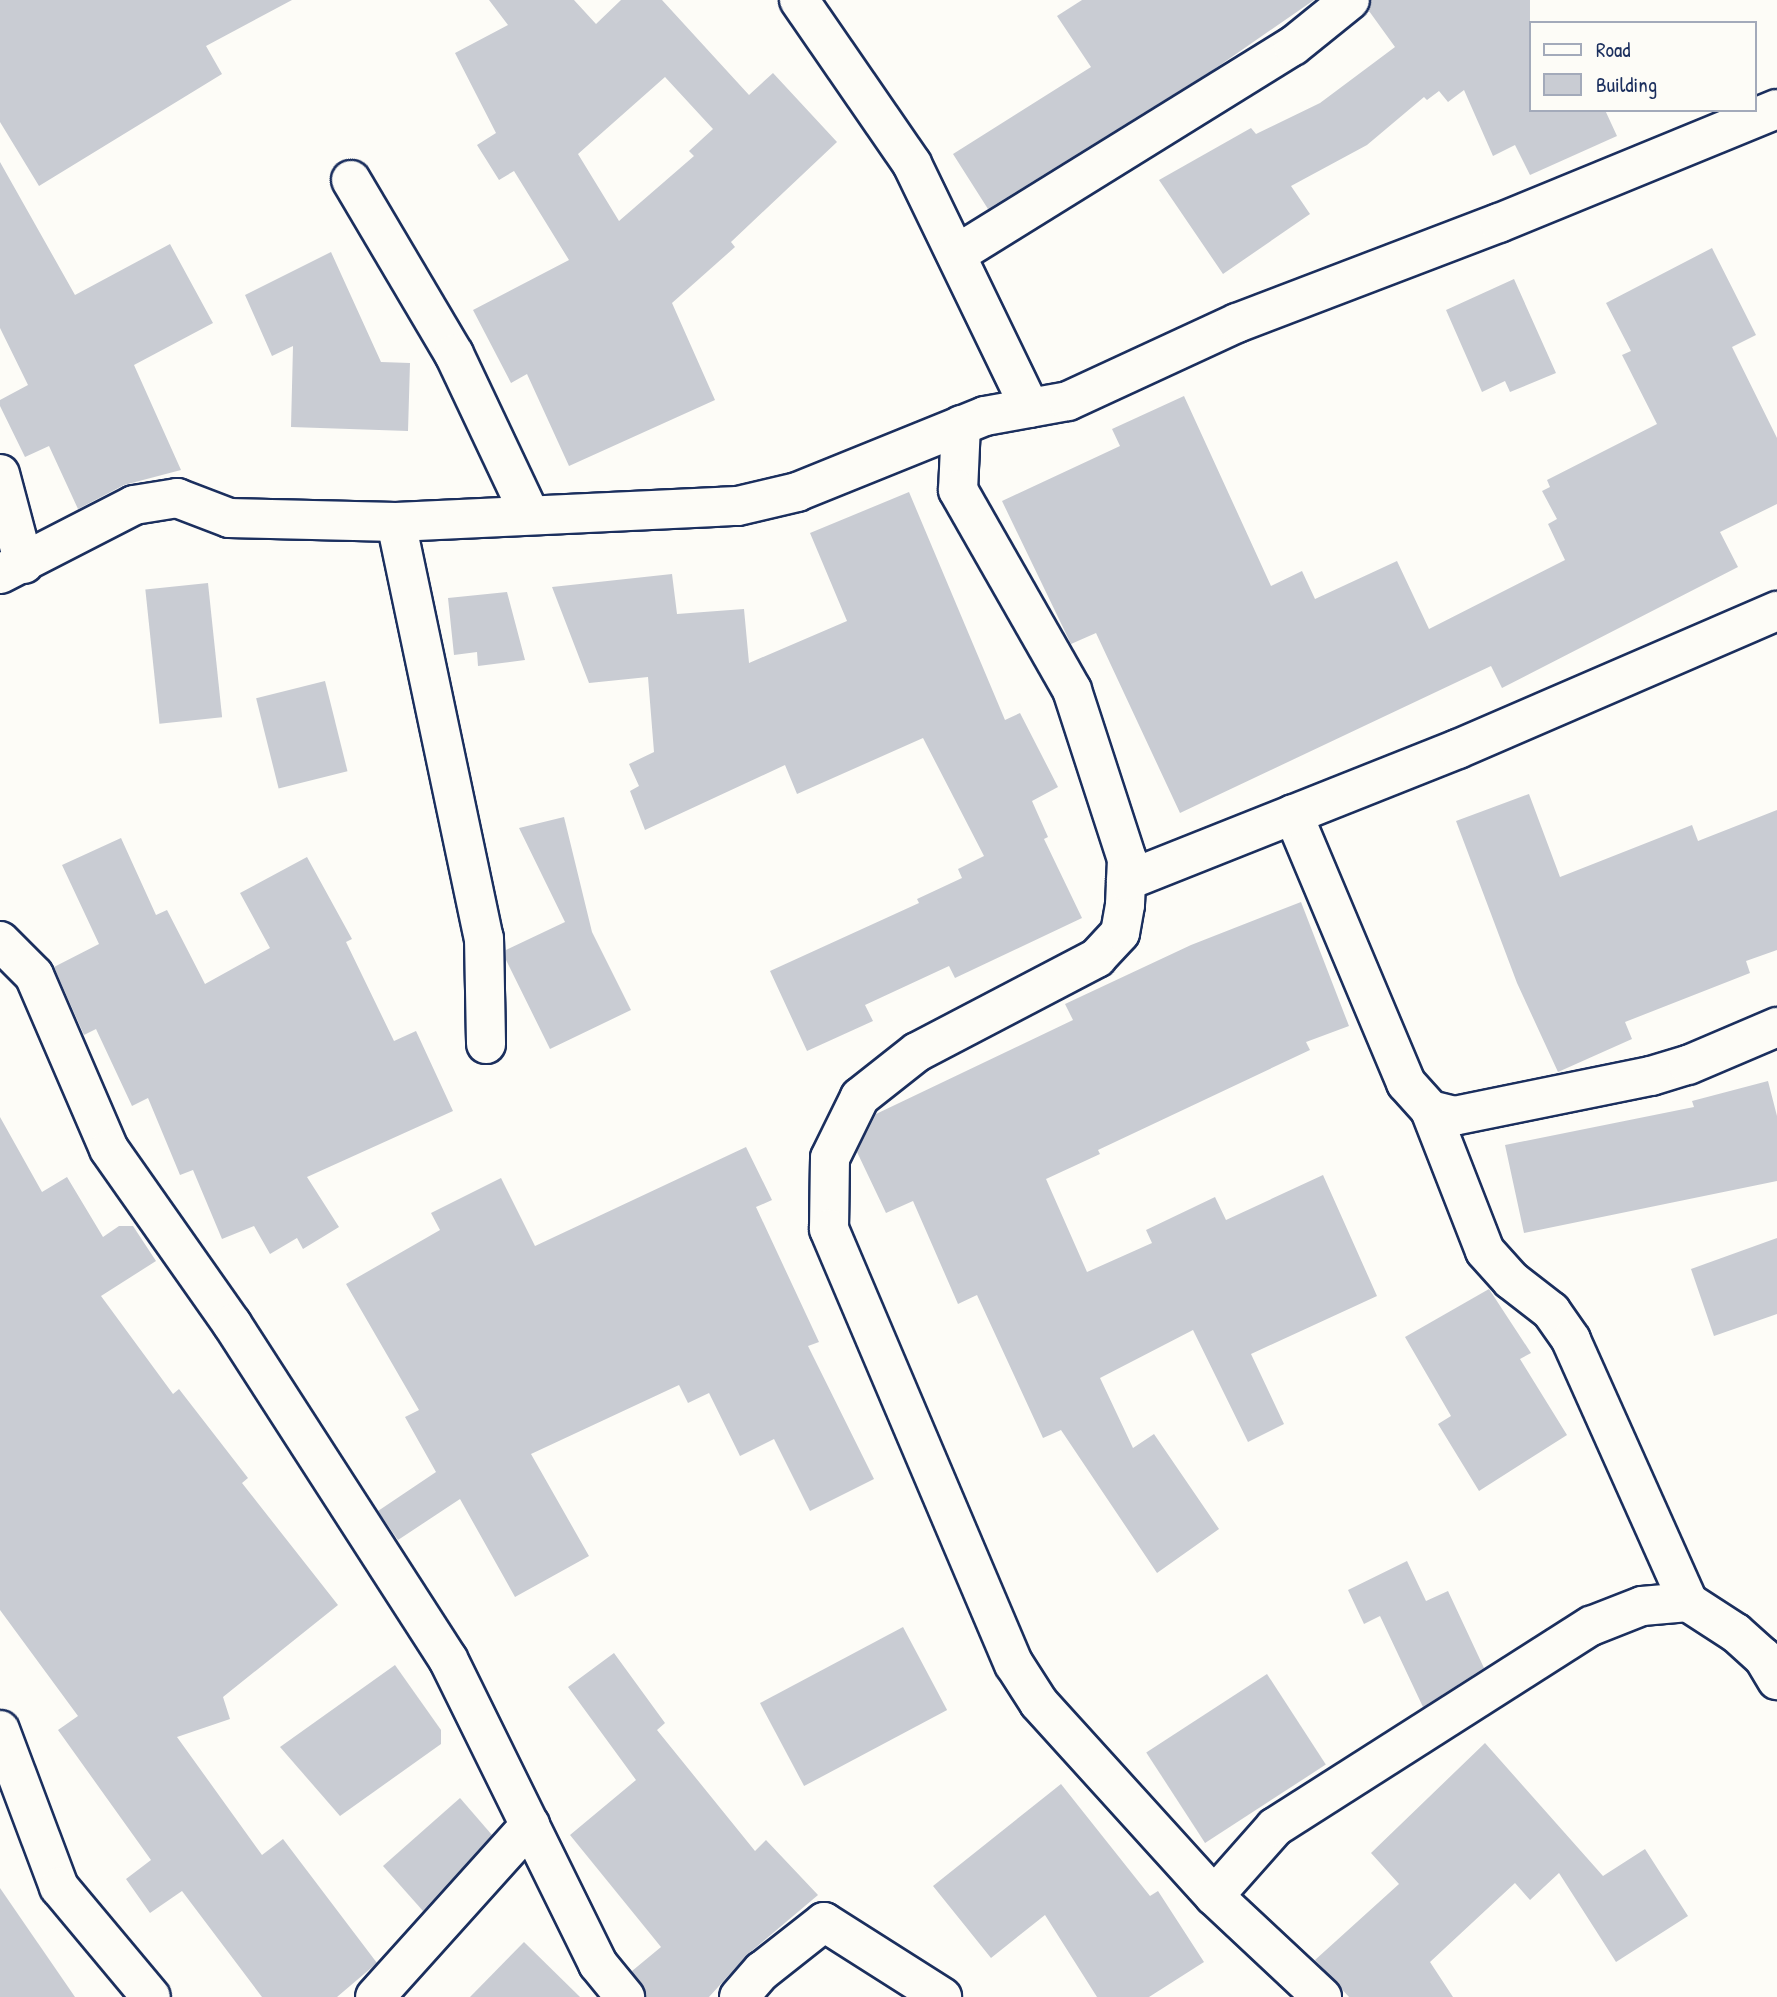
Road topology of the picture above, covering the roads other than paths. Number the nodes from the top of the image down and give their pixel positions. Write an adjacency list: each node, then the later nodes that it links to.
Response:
1 (799, 0): 5 (street)
2 (1350, 0): 5 (street)
3 (1777, 109): 6 (street)
4 (351, 180): 9 (street)
5 (957, 254): 6 (street)
6 (1030, 408): 7 (street)
7 (961, 425): 9 (street); 14 (street)
8 (0, 474): 11 (street)
9 (529, 513): 10 (street)
10 (396, 522): 11 (street); 17 (street)
11 (12, 569)
12 (1777, 611): 13 (street)
13 (1293, 814): 14 (street); 18 (street)
14 (1126, 881): 23 (street)
15 (0, 941): 22 (street)
16 (1777, 1027): 18 (street)
17 (486, 1044)
18 (1430, 1110): 19 (street)
19 (1688, 1602): 20 (street); 23 (street)
20 (1777, 1680)
21 (0, 1730): 24 (street)
22 (530, 1825): 25 (street); 26 (street)
23 (1214, 1896): 29 (street)
24 (151, 1997)
25 (375, 1997)
26 (625, 1997)
27 (739, 1997): 28 (street)
28 (942, 1997)
29 (1322, 1997)

